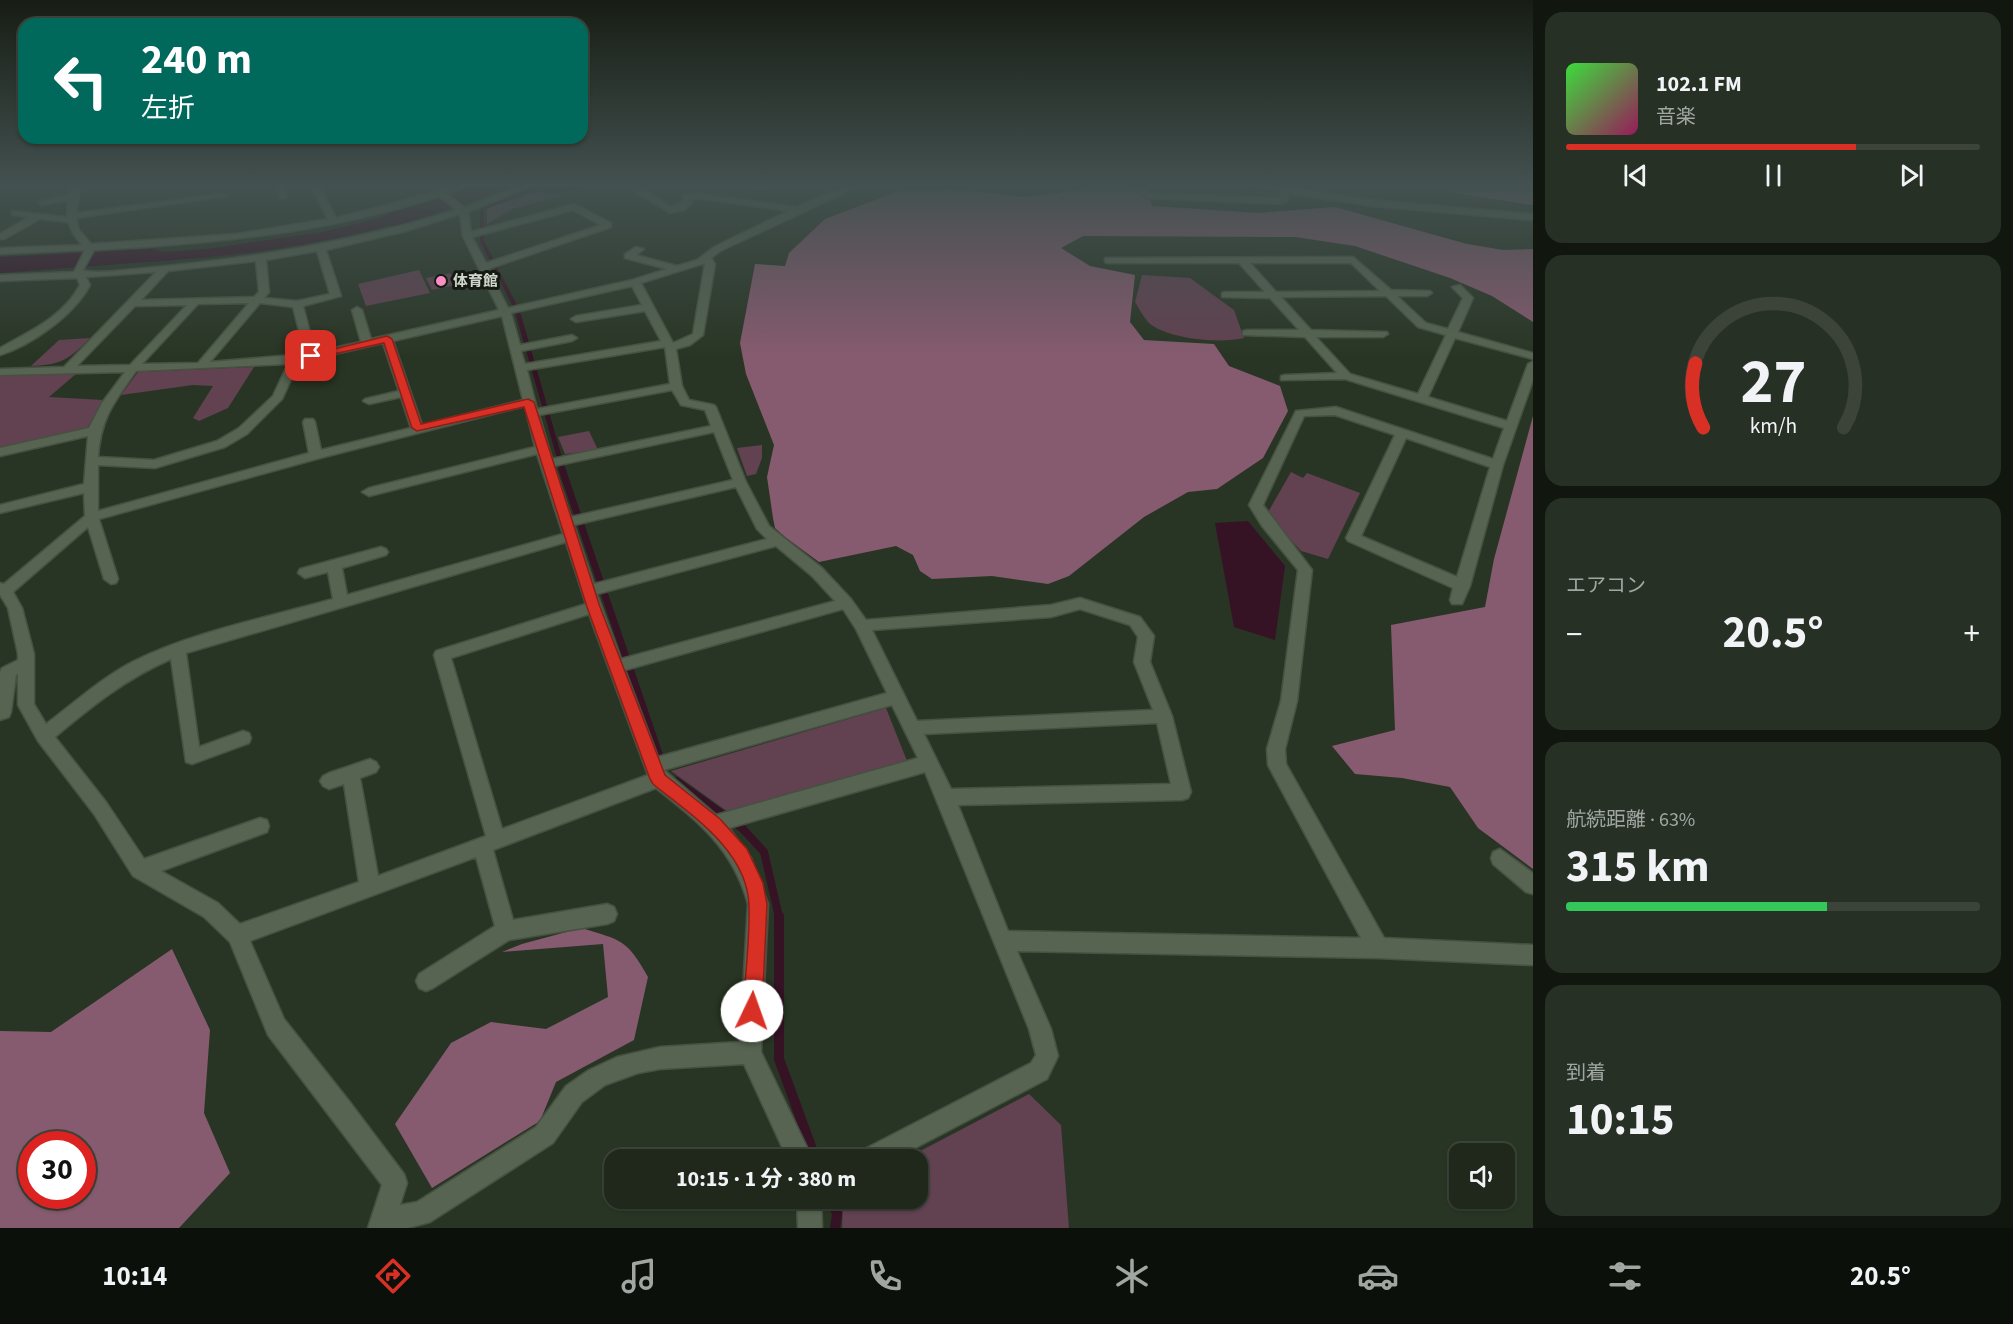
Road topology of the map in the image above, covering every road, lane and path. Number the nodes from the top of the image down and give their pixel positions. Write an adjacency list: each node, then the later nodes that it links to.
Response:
1 (83, 241): 8 (street)
2 (189, 241): 8 (street)
3 (346, 241): 7 (street)
4 (475, 241): 15 (street)
5 (560, 241): 15 (street)
6 (733, 241): 11 (street)
7 (321, 248): 12 (street); 29 (street)
8 (90, 249): 10 (street); 18 (street)
9 (639, 249): 16 (street)
10 (0, 251)
11 (707, 259): 16 (street); 41 (street)
12 (261, 260): 17 (street); 26 (street)
13 (1108, 260): 14 (street)
14 (1242, 260): 23 (street); 25 (street)
15 (487, 266): 32 (street)
16 (678, 269): 20 (street)
17 (164, 270): 18 (street); 28 (street)
18 (80, 272): 19 (street); 42 (street)
19 (0, 278)
20 (635, 282): 30 (street); 32 (street)
21 (1457, 287): 36 (street)
22 (1426, 293): 23 (street)
23 (1389, 294): 25 (street); 36 (street)
24 (1225, 295): 25 (street)
25 (1272, 295): 35 (street)
26 (258, 300): 27 (street); 29 (street); 48 (street)
27 (195, 302): 28 (street); 49 (street)
28 (132, 303): 51 (street)
29 (297, 304): 44 (street)
30 (649, 307): 33 (street); 41 (street)
31 (357, 310): 40 (street)
32 (513, 311): 39 (street); 43 (street)
33 (576, 319)
34 (1247, 333): 35 (street)
35 (1306, 333): 37 (street); 53 (street)
36 (1452, 333): 45 (street); 57 (street)
37 (1383, 334)
38 (572, 338): 43 (street)
39 (387, 339): 40 (street); 56 (street)
40 (367, 344): 44 (street)
41 (669, 345): 50 (street); 55 (street)
42 (3, 348)
43 (515, 349): 50 (street)
44 (311, 356): 46 (street)
45 (1533, 356)
46 (295, 360): 48 (street); 69 (street)
47 (1533, 364): 61 (street)
48 (201, 366): 49 (street)
49 (133, 368): 51 (street); 64 (street)
50 (520, 368): 59 (street)
51 (67, 370): 52 (street)
52 (0, 372)
53 (1346, 376): 54 (street); 57 (street)
54 (1285, 378)
55 (676, 386): 59 (street); 63 (street)
56 (405, 393): 58 (street); 62 (street)
57 (1422, 398): 61 (street)
58 (369, 401)
59 (530, 408): 62 (street); 66 (street)
60 (309, 422): 68 (street)
61 (1512, 426): 71 (street)
62 (417, 428): 68 (street)
63 (717, 428): 70 (street); 72 (street)
64 (94, 431): 67 (street); 69 (street)
65 (1401, 435): 71 (street); 83 (street); 117 (street)
66 (542, 449): 70 (street); 74 (street)
67 (0, 452)
68 (316, 454): 76 (street)
69 (93, 461): 73 (street)
70 (547, 464): 77 (street)
71 (1497, 465): 83 (street)
72 (740, 482): 77 (street); 78 (street)
73 (90, 487): 75 (street); 76 (street)
74 (369, 492)
75 (0, 509)
76 (92, 517): 82 (street); 84 (street)
77 (569, 529): 85 (street); 87 (street)
78 (776, 541): 85 (street); 88 (street)
79 (381, 552): 80 (street)
80 (334, 565): 81 (street); 87 (street)
81 (304, 573)
82 (111, 579)
83 (1462, 586): 86 (street)
84 (2, 589): 92 (street)
85 (588, 591): 89 (street)
86 (1457, 600)
87 (341, 601): 91 (street)
88 (846, 603): 90 (street); 93 (street)
89 (594, 607): 93 (street); 108 (street)
90 (862, 626): 94 (street); 96 (street)
91 (178, 649): 98 (street); 99 (street)
92 (26, 663): 95 (street); 98 (street)
93 (617, 666): 102 (street)
94 (896, 697): 97 (street); 102 (street)
95 (0, 713)
96 (1164, 716): 97 (street); 105 (street)
97 (911, 728): 100 (street)
98 (44, 736): 110 (street)
99 (243, 738)
100 (929, 763): 105 (street); 106 (street)
101 (370, 767): 103 (street)
102 (656, 773): 106 (street); 108 (street)
103 (351, 774): 104 (street); 112 (street)
104 (328, 782)
105 (946, 797): 116 (street)
106 (714, 824): 120 (street)
107 (260, 826): 110 (street)
108 (489, 842): 112 (street); 114 (street)
109 (1500, 858): 111 (street)
110 (140, 870): 115 (street)
111 (1533, 885)
112 (370, 888): 115 (street)
113 (607, 914): 114 (street)
114 (506, 931): 119 (street)
115 (237, 934): 124 (street)
116 (1002, 941): 117 (street); 122 (street)
117 (1378, 948): 118 (street)
118 (1533, 955)
119 (426, 981)
120 (750, 1053): 121 (street); 124 (street)
121 (796, 1149)
122 (888, 1149)
123 (809, 1209): 125 (street)
124 (382, 1224)
125 (810, 1228)

